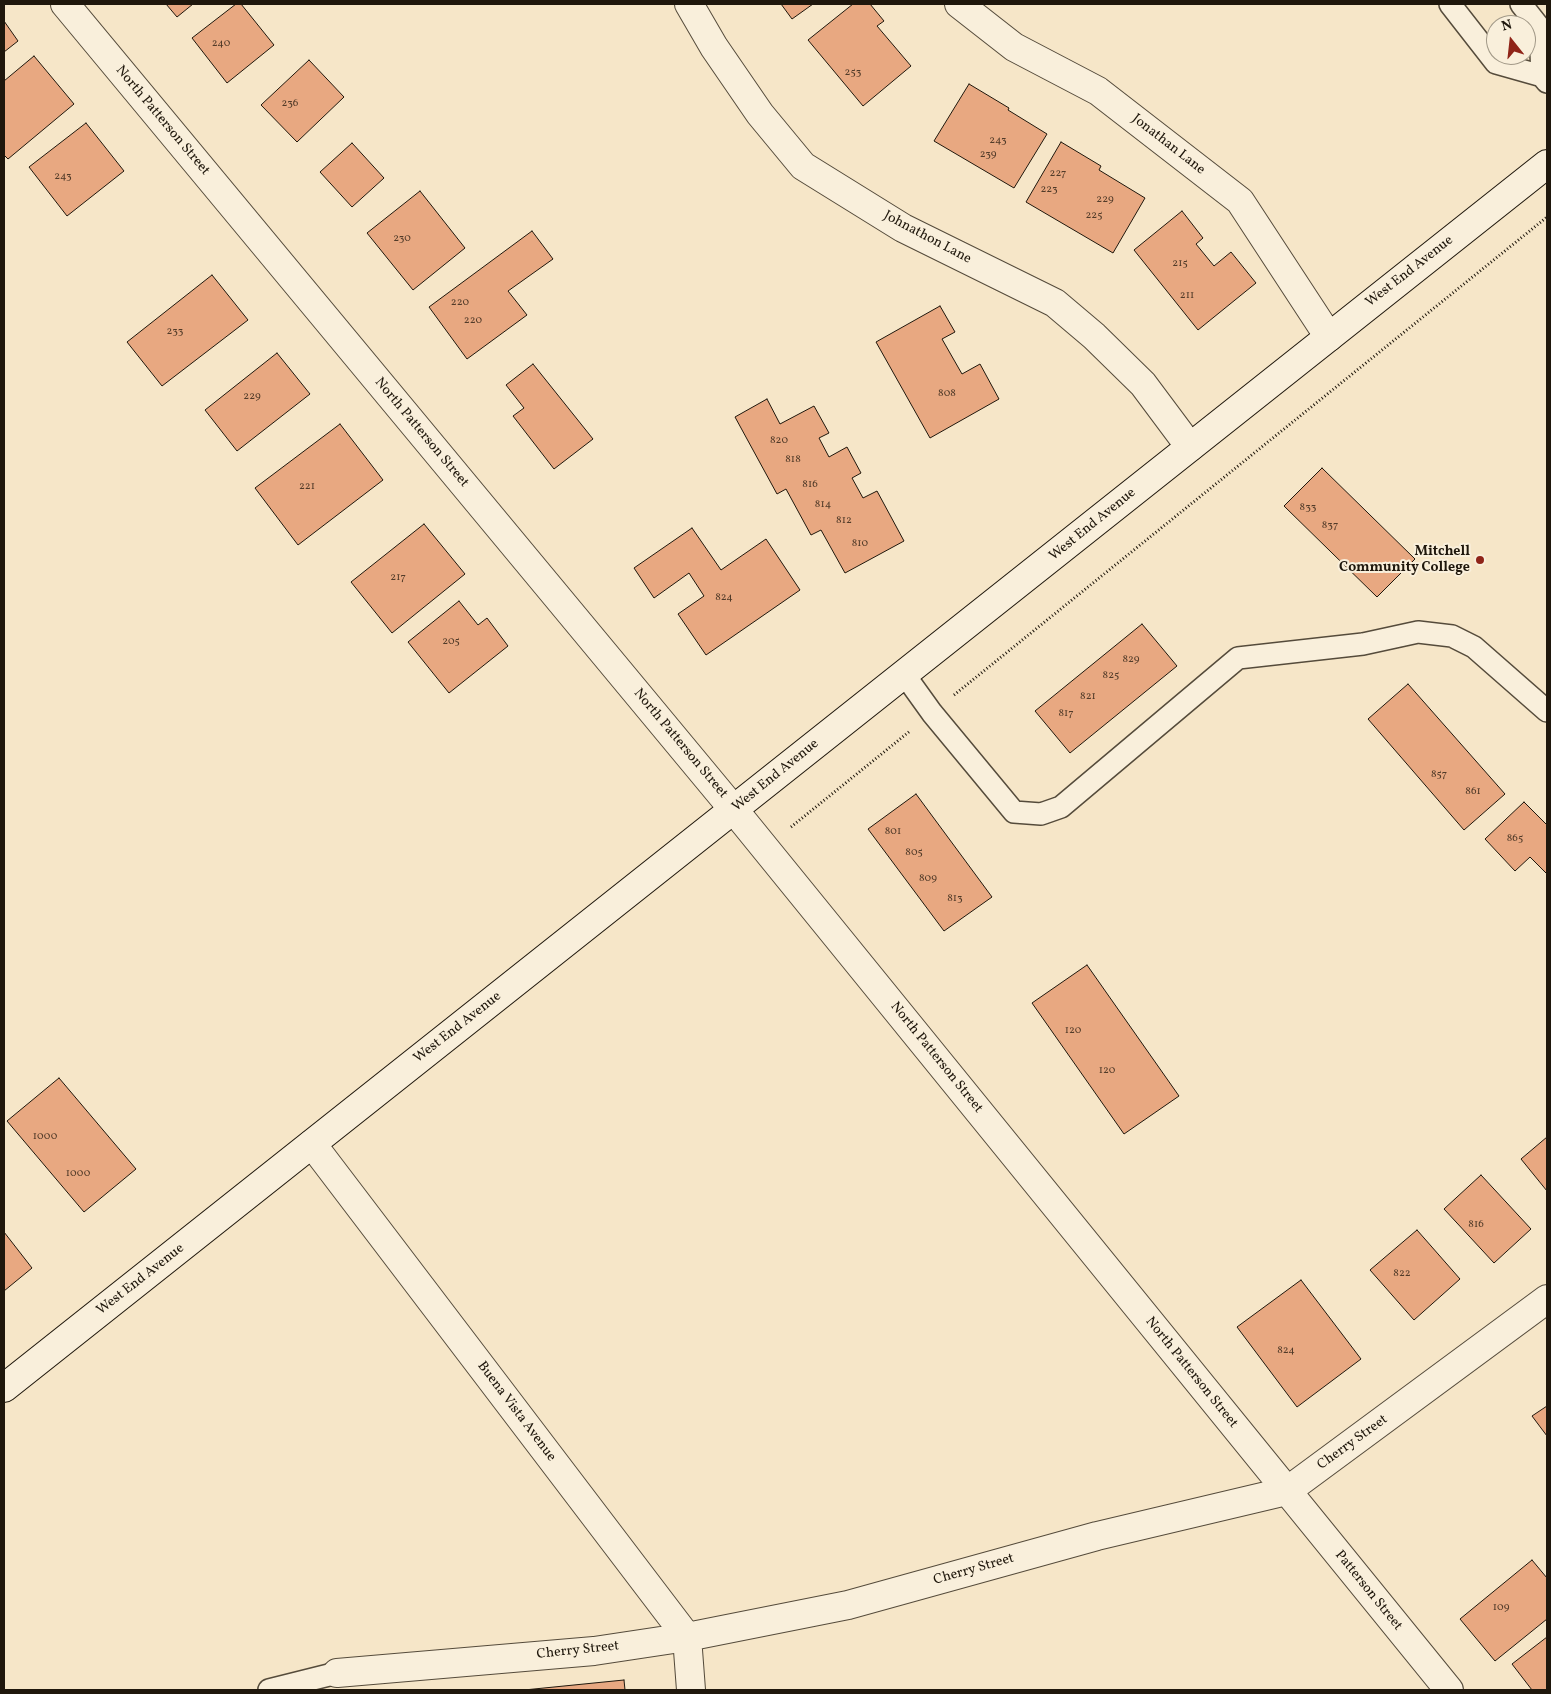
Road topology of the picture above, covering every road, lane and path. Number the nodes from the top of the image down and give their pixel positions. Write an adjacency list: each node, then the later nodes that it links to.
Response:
1 (65, 4): 14 (street, North Patterson Street)
2 (689, 4): 10 (street, Johnathon Lane)
3 (959, 4): 9 (street, Jonathan Lane)
4 (1450, 4): 6 (lane)
5 (1521, 4): 6 (lane)
6 (1545, 79)
7 (1547, 164): 9 (street, West End Avenue)
8 (1547, 217): 13 (path)
9 (1329, 337): 10 (street, West End Avenue)
10 (1190, 447): 11 (street, West End Avenue)
11 (904, 674): 13 (lane); 14 (street, West End Avenue)
12 (1547, 712): 13 (lane)
13 (932, 713): 15 (path)
14 (734, 810): 16 (street, West End Avenue); 19 (street, North Patterson Street)
15 (790, 828)
16 (312, 1144): 18 (street, West End Avenue); 20 (street, Buena Vista Avenue)
17 (1547, 1299): 19 (street, Cherry Street)
18 (4, 1388)
19 (1287, 1491): 20 (street, Cherry Street); 24 (street, Patterson Street)
20 (687, 1637): 21 (street, Cherry Street); 23 (street)
21 (337, 1673): 22 (lane)
22 (269, 1690)
23 (692, 1690)
24 (1449, 1690)

